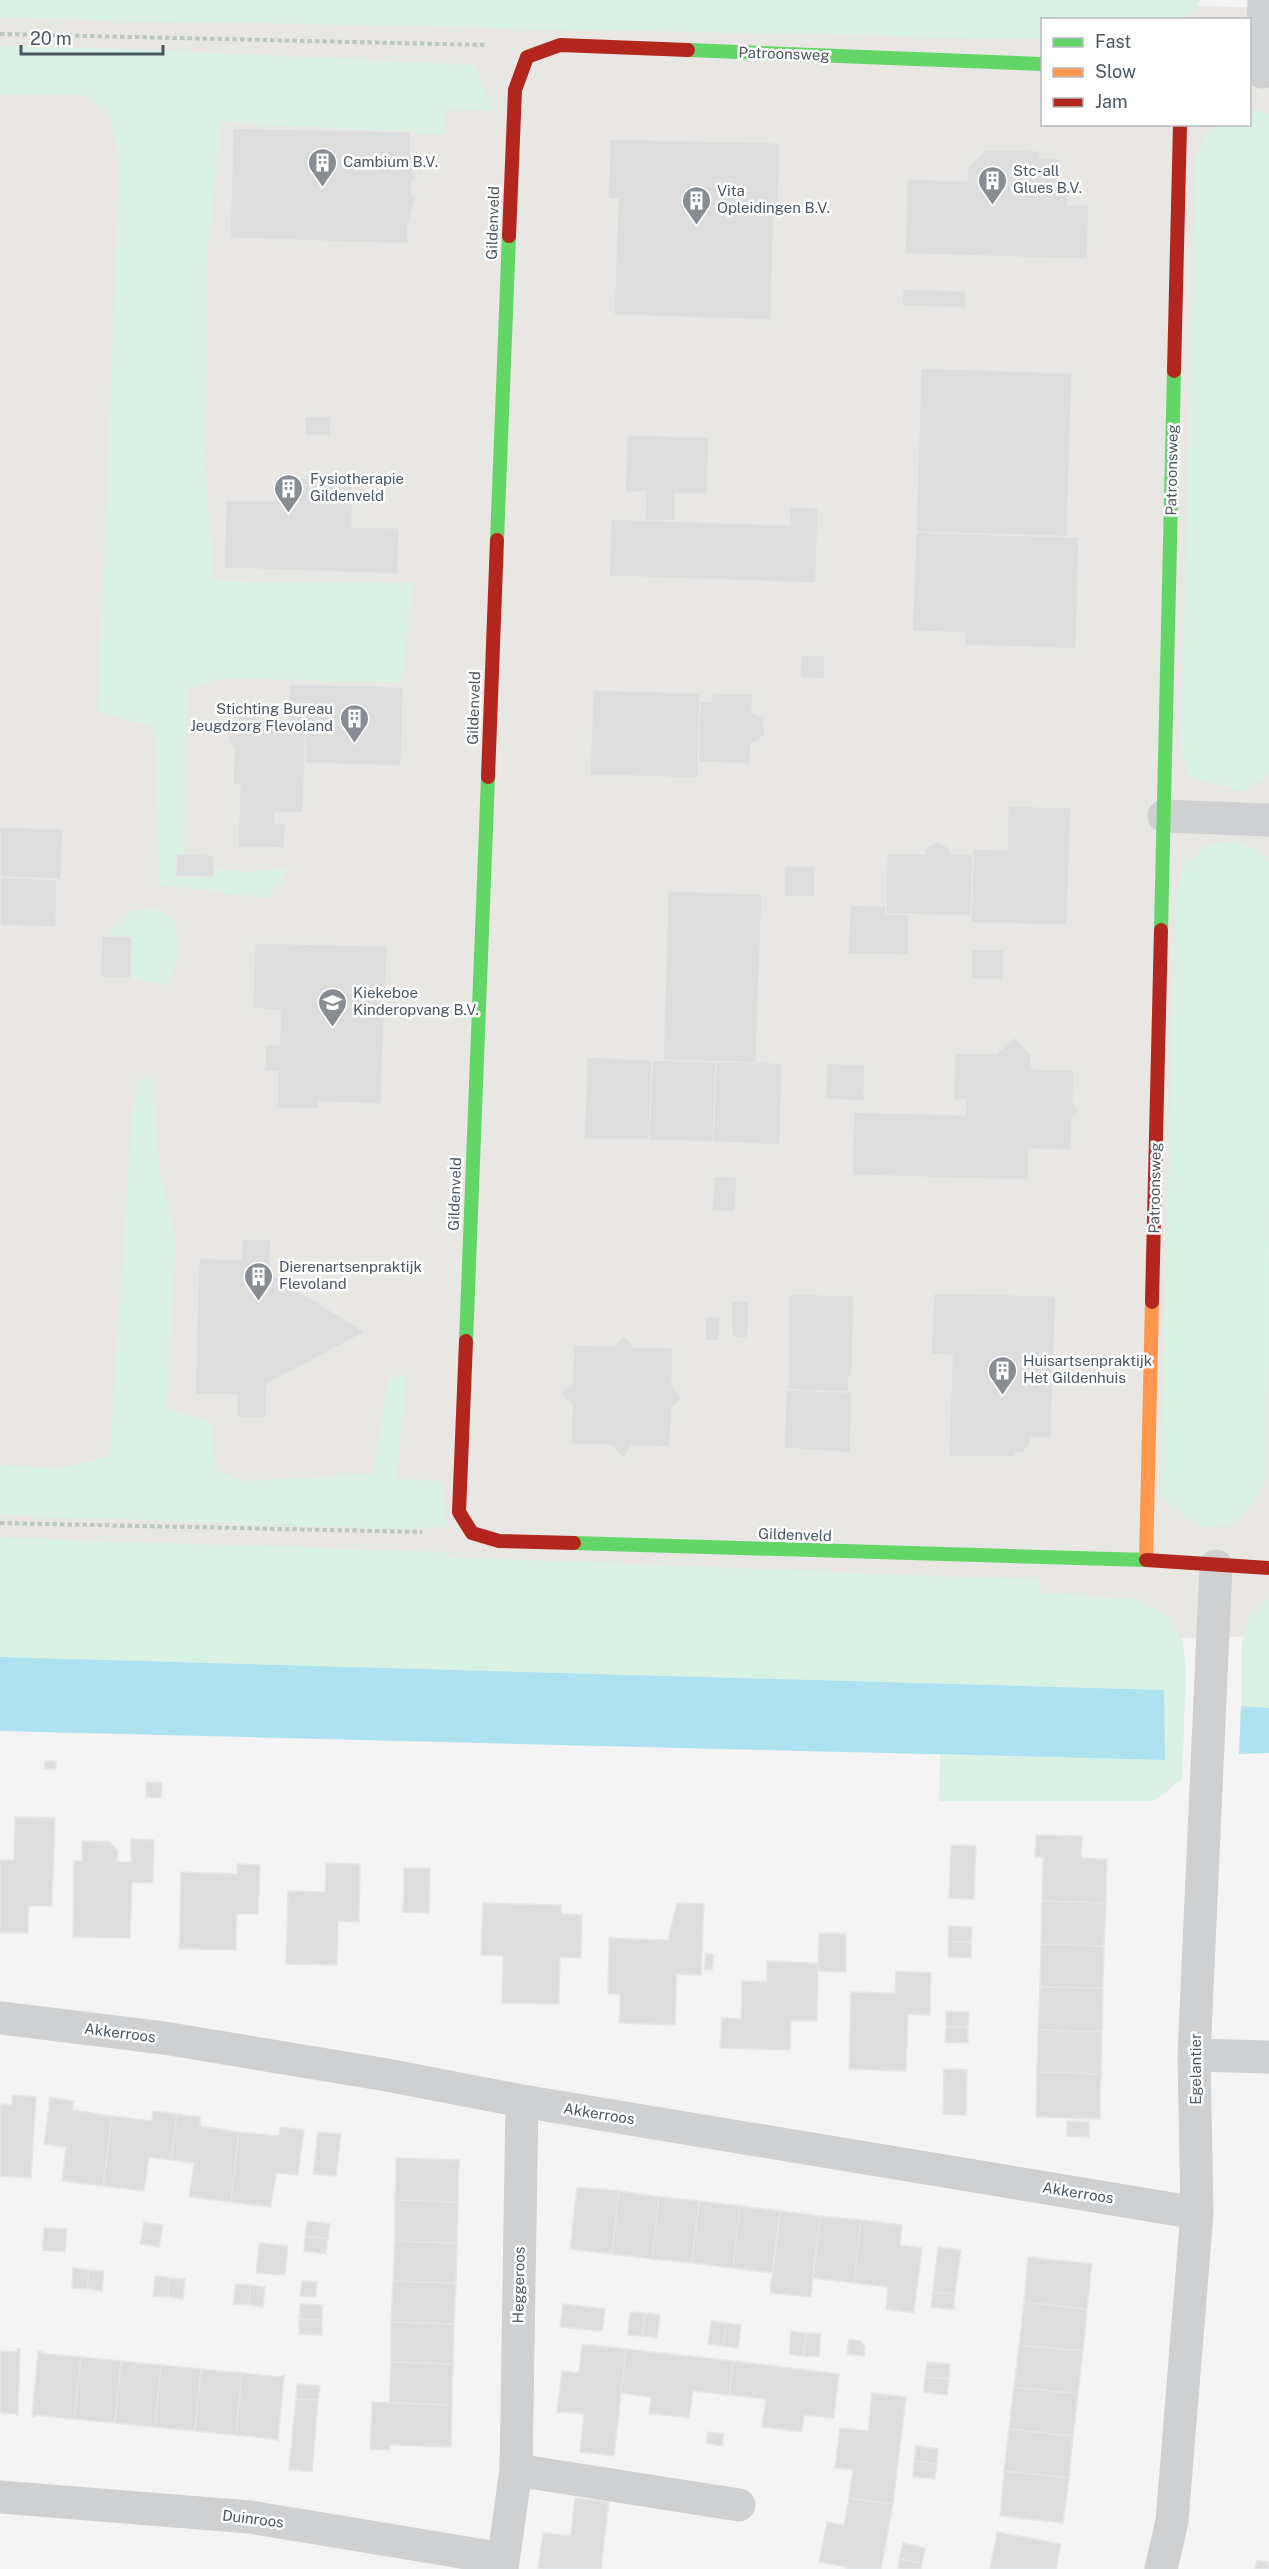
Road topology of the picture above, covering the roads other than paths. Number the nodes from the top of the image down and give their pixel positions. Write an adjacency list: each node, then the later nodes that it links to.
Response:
1 (1264, 0): 4 (street)
2 (528, 57): 3 (street, Patroonsweg); 8 (street, Gildenveld)
3 (1041, 64)
4 (1260, 72)
5 (1180, 126): 6 (street, Patroonsweg)
6 (1164, 816): 7 (street); 8 (street, Patroonsweg)
7 (1269, 820)
8 (1146, 1560): 9 (street, Gildenveld)
9 (1216, 1566): 10 (street, Gildenveld); 12 (street, Egelantier)
10 (1269, 1568)
11 (0, 2018): 14 (street, Akkerroos)
12 (1194, 2055): 13 (street); 15 (street, Egelantier)
13 (1269, 2057)
14 (522, 2101): 15 (street, Akkerroos); 16 (street, Heggeroos)
15 (1197, 2213): 20 (street, Egelantier)
16 (516, 2470): 18 (street); 19 (street, Heggeroos)
17 (0, 2497): 19 (street, Duinroos)
18 (739, 2505)
19 (503, 2564)
20 (1161, 2569)

